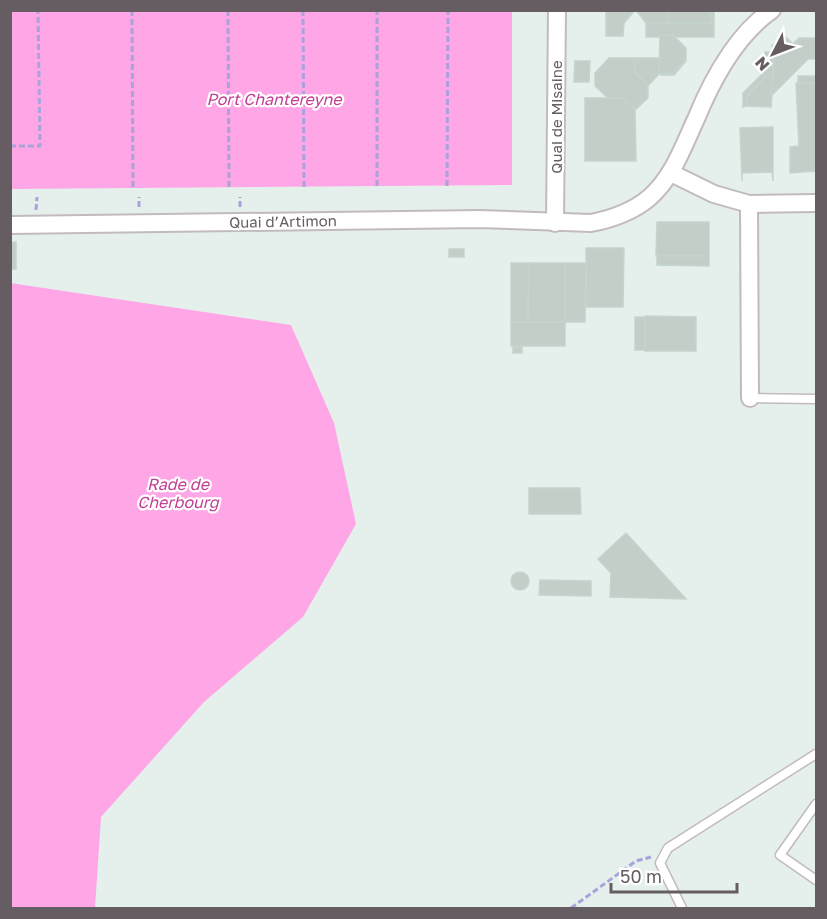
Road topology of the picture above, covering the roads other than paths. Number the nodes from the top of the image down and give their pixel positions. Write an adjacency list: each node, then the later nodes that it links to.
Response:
1 (557, 10): 6 (street, Quai de Misaine)
2 (772, 10): 3 (street, Quai d’Artimon)
3 (671, 173): 5 (street); 6 (street, Quai d’Artimon)
4 (816, 202): 5 (street)
5 (749, 204): 8 (street)
6 (555, 223): 7 (street, Quai d’Artimon)
7 (10, 225)
8 (750, 398): 9 (lane)
9 (816, 399)
10 (816, 754): 13 (lane)
11 (816, 804): 12 (lane)
12 (816, 880)
13 (682, 909)

